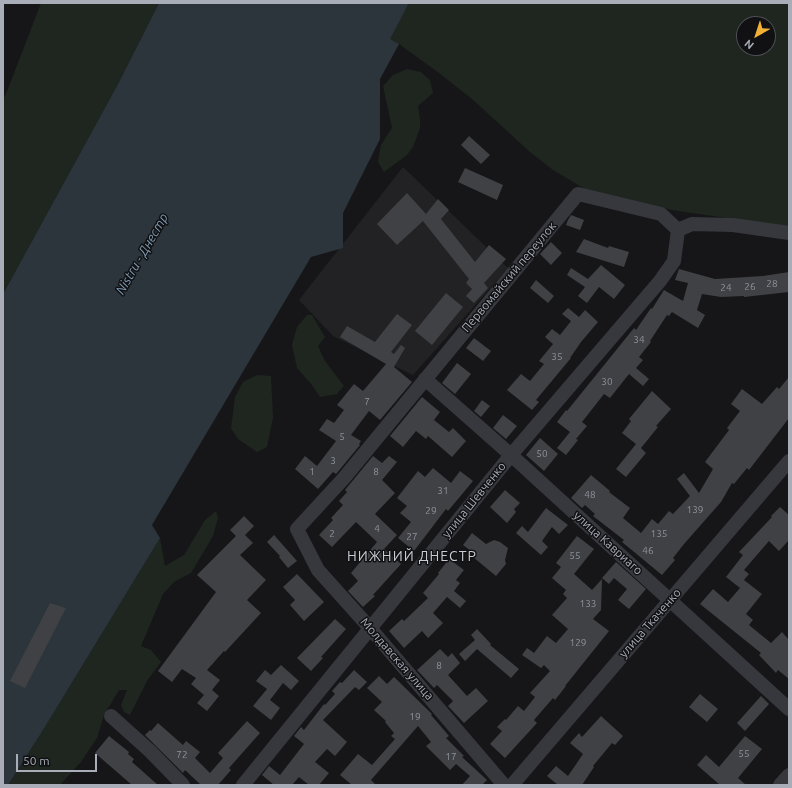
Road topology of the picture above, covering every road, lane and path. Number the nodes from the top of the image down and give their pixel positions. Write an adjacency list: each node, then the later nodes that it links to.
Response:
1 (678, 230): 2 (street); 3 (street, Первомайский переулок); 4 (street, улица Шевченко)
2 (789, 233)
3 (424, 379): 4 (street, улица Кавриаго); 6 (street, Первомайский переулок)
4 (511, 455): 7 (street, улица Кавриаго); 8 (street, улица Шевченко)
5 (789, 461): 7 (street, улица Ткаченко)
6 (297, 529): 8 (street, Молдавская улица)
7 (670, 599): 9 (street, улица Кавриаго); 15 (street, улица Ткаченко)
8 (370, 628): 13 (street, улица Шевченко); 14 (street, Молдавская улица)
9 (789, 709)
10 (111, 716): 12 (street)
11 (789, 775): 16 (street)
12 (183, 785)
13 (243, 785)
14 (504, 785)
15 (512, 785)
16 (780, 785)

